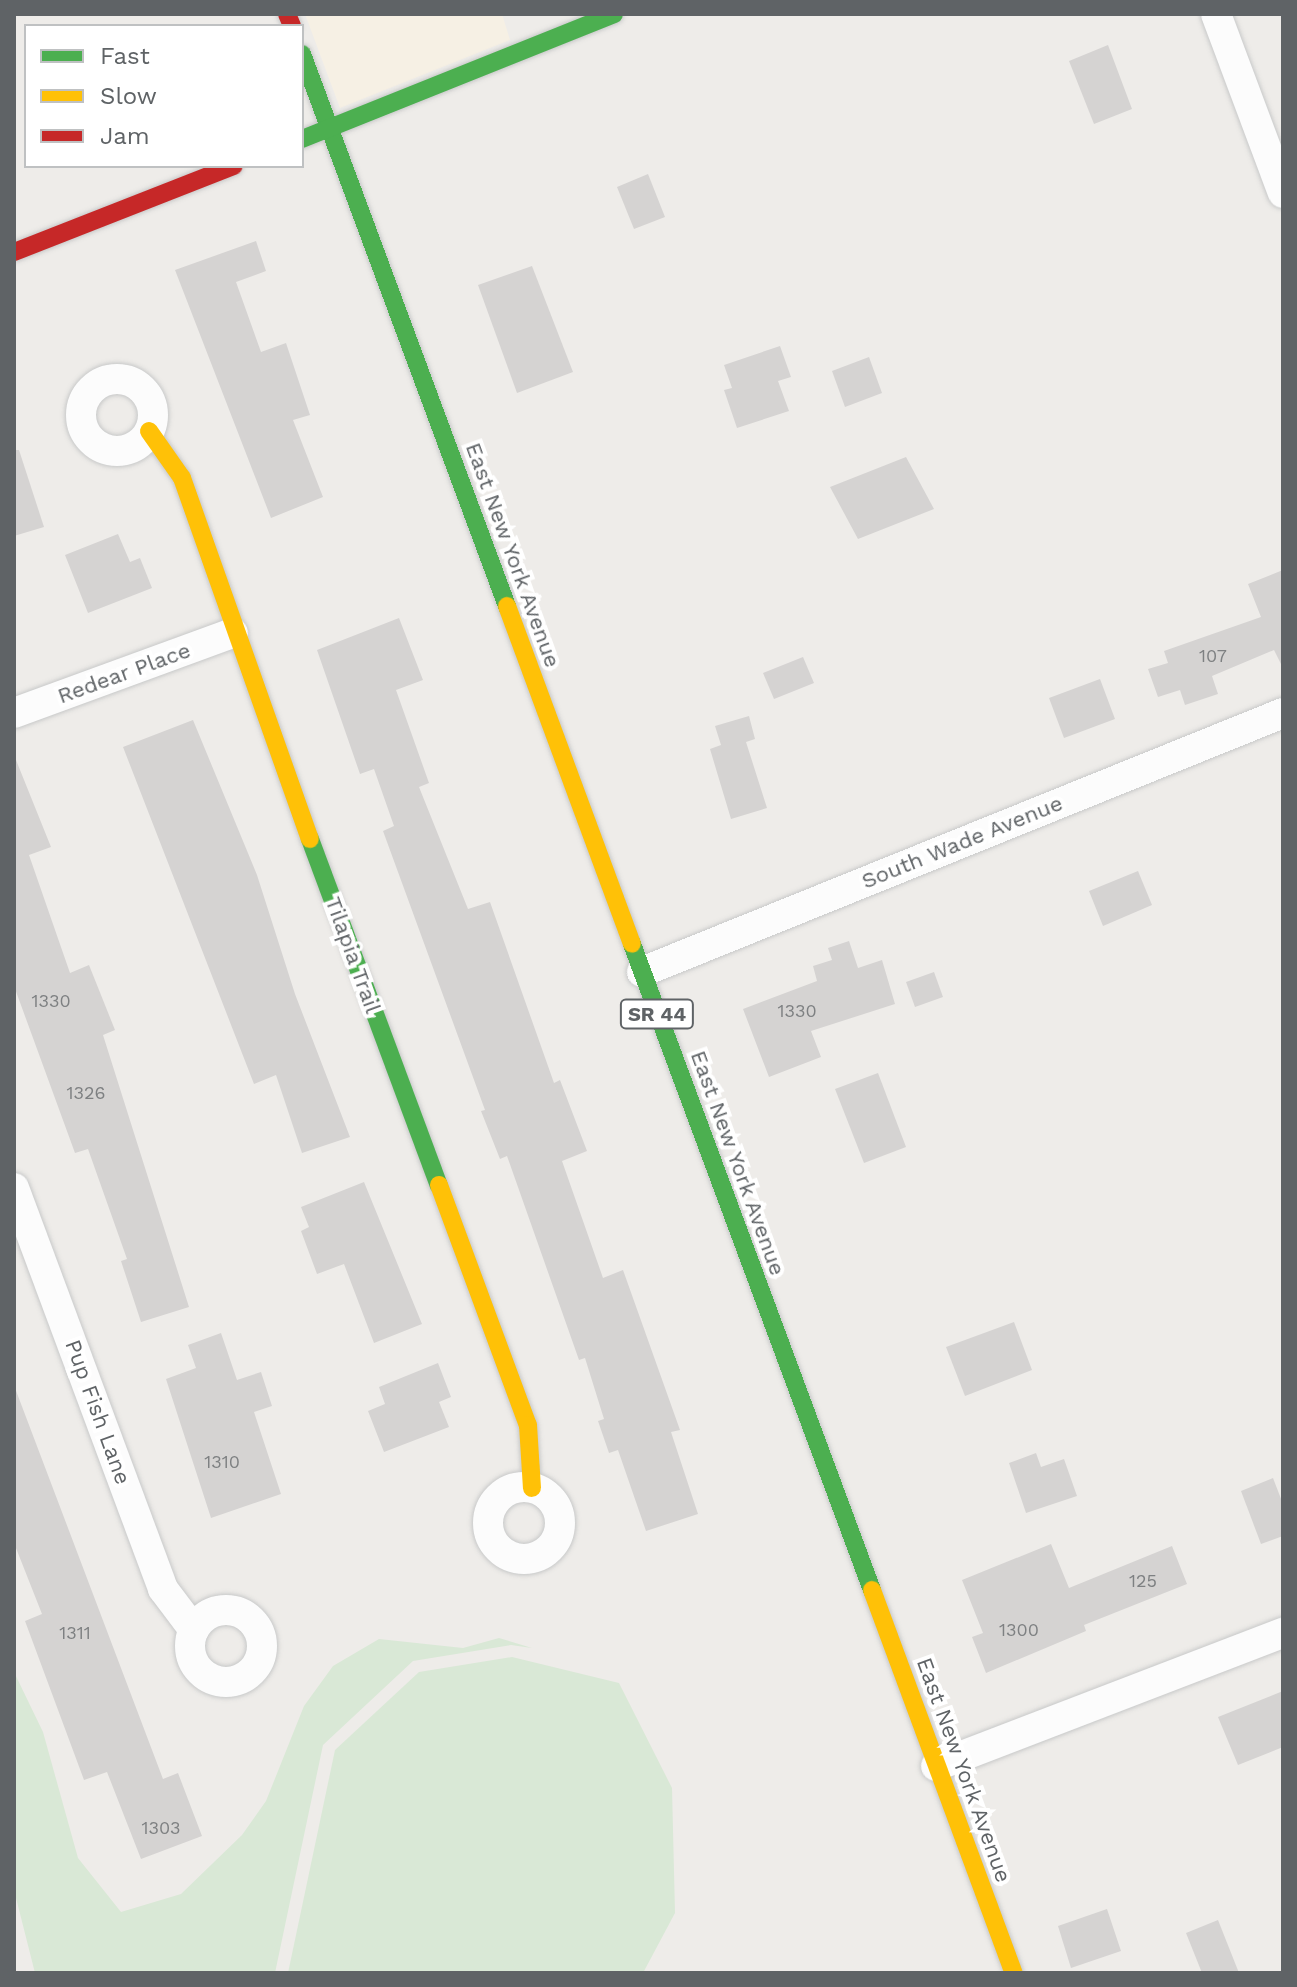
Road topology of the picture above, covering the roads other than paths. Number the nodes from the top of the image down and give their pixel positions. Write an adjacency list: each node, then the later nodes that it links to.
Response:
1 (614, 14): 4 (main road)
2 (1216, 14): 7 (street)
3 (304, 60): 4 (main road, East New York Avenue / SR 44)
4 (329, 129): 5 (main road); 13 (main road, East New York Avenue / SR 44)
5 (304, 138)
6 (229, 168): 8 (main road)
7 (1283, 193)
8 (14, 252)
9 (149, 431): 10 (main road, Tilapia Trail)
10 (233, 633): 11 (street, Redear Place); 15 (main road, Tilapia Trail)
11 (14, 713)
12 (1283, 713): 13 (street, South Wade Avenue)
13 (642, 972): 18 (main road, East New York Avenue / SR 44)
14 (14, 1188): 16 (street, Pup Fish Lane)
15 (532, 1488)
16 (194, 1630)
17 (1283, 1633): 18 (street)
18 (936, 1766): 19 (main road, East New York Avenue / SR 44)
19 (1014, 1973)

